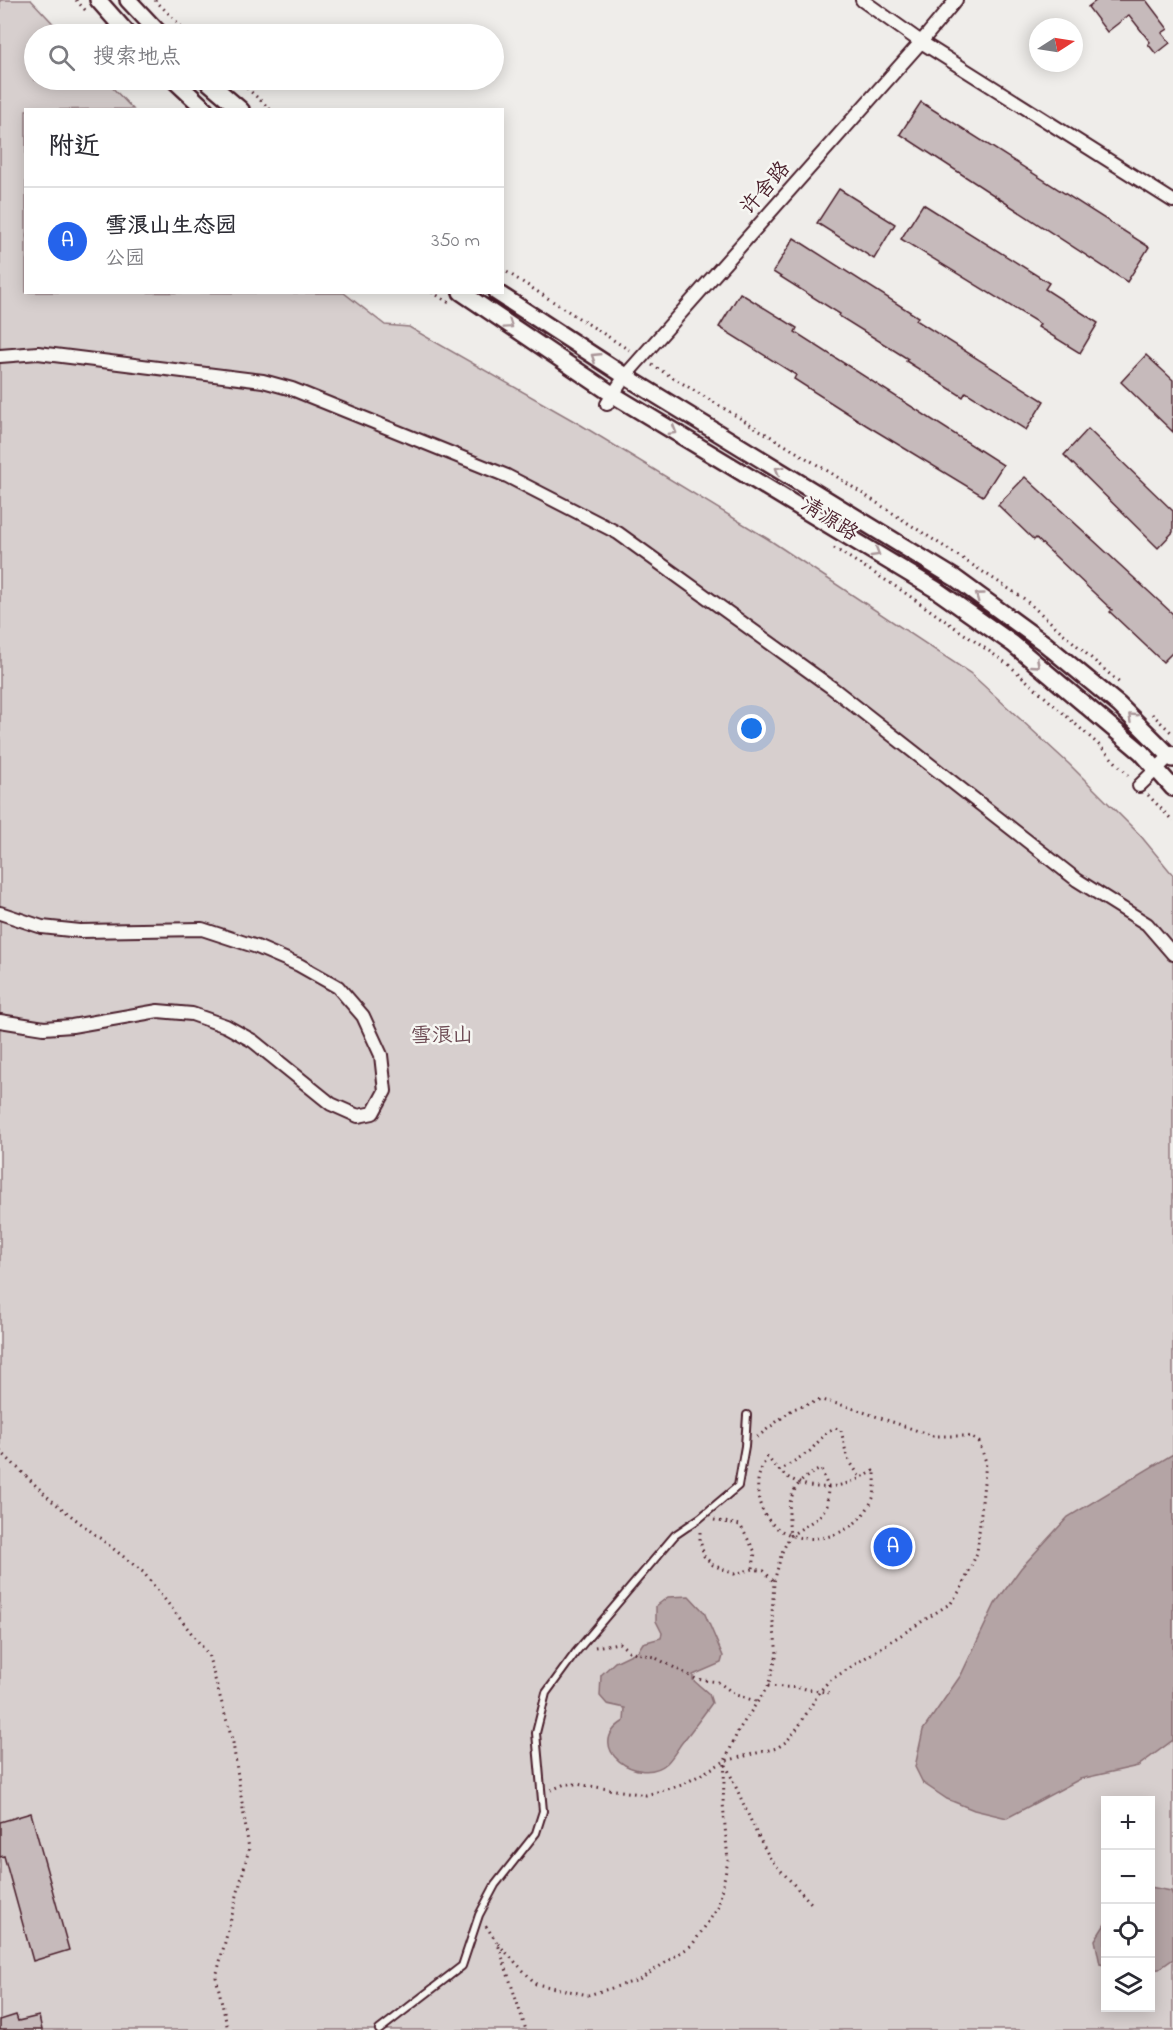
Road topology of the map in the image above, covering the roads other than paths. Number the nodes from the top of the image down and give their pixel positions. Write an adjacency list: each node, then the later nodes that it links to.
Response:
1 (98, 0): 5 (street)
2 (128, 0): 6 (street)
3 (862, 0): 7 (street)
4 (956, 0): 7 (street, 许舍路)
5 (119, 24)
6 (151, 24)
7 (921, 42): 12 (street); 16 (street, 许舍路)
8 (185, 90): 10 (street)
9 (218, 90): 11 (street)
10 (204, 108)
11 (239, 108)
12 (1173, 201)
13 (499, 294): 16 (street, 清源路, one-way to 13)
14 (456, 299): 17 (street, 清源路, one-way to 17)
15 (0, 356): 23 (street)
16 (625, 376): 17 (street, 许舍路); 18 (street, 清源路, one-way to 16)
17 (610, 399): 19 (street, 清源路, one-way to 19)
18 (1172, 756): 19 (street)
19 (1156, 769): 20 (street); 21 (street, 清源路)
20 (1139, 786)
21 (1173, 788)
22 (0, 913): 24 (street)
23 (1173, 954)
24 (0, 1021)
25 (747, 1415): 26 (lane)
26 (379, 2030)

